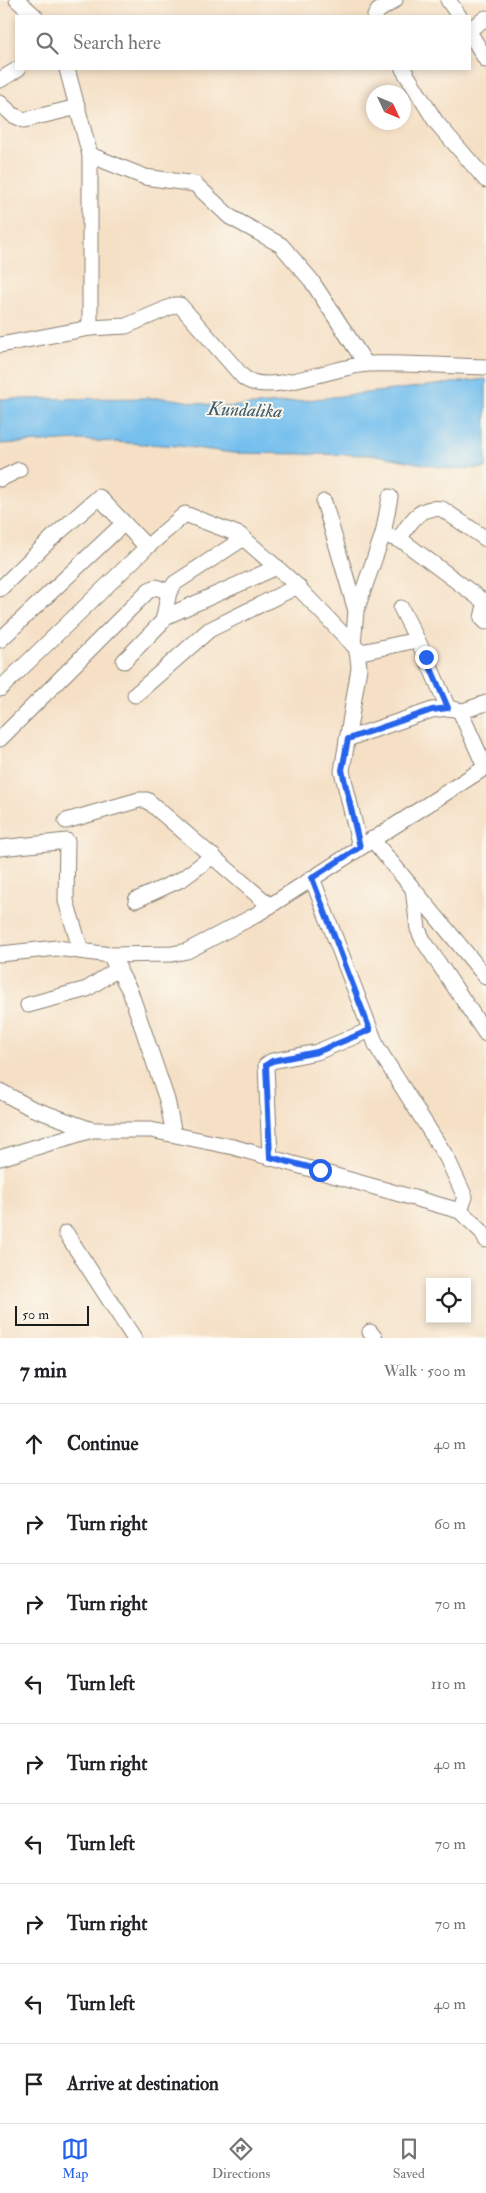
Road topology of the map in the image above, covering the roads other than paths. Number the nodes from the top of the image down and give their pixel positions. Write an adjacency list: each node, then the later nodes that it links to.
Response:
1 (17, 0): 4 (street)
2 (395, 0): 5 (street)
3 (448, 0): 6 (street)
4 (34, 15)
5 (376, 15)
6 (458, 15)
7 (486, 18): 8 (street)
8 (471, 28)
9 (471, 35): 10 (street)
10 (486, 60)
11 (16, 70): 14 (street)
12 (406, 70): 18 (street)
13 (68, 71): 16 (street)
14 (0, 80)
15 (0, 103): 16 (street)
16 (78, 107): 17 (street)
17 (90, 155): 19 (street); 21 (street)
18 (486, 180)
19 (90, 328): 20 (street); 21 (street)
20 (0, 345)
21 (366, 364): 22 (street)
22 (486, 367)
23 (19, 470): 24 (street)
24 (0, 479)
25 (390, 497): 28 (street)
26 (324, 502): 38 (street)
27 (124, 523): 32 (street); 35 (street); 41 (street)
28 (383, 534): 30 (street); 38 (street)
29 (244, 538): 32 (street); 33 (street); 36 (street)
30 (399, 540): 31 (street); 40 (street)
31 (486, 540)
32 (147, 547): 45 (street)
33 (277, 567): 34 (street); 39 (street)
34 (298, 586): 43 (street); 46 (street)
35 (0, 589)
36 (170, 592): 39 (street); 49 (street)
37 (401, 608): 42 (street)
38 (356, 611): 43 (street)
39 (165, 617): 44 (street)
40 (486, 622)
41 (0, 640)
42 (417, 640): 43 (street); 48 (street)
43 (355, 649): 50 (street)
44 (124, 661)
45 (0, 689)
46 (135, 695)
47 (486, 703): 48 (street)
48 (454, 710): 50 (street); 51 (street)
49 (0, 739)
50 (348, 739): 53 (street)
51 (486, 767): 53 (street)
52 (66, 820): 55 (street)
53 (366, 843): 56 (street); 57 (street)
54 (0, 848): 60 (street)
55 (213, 856): 58 (street); 59 (street)
56 (316, 876): 59 (street); 66 (street)
57 (413, 889): 64 (street); 67 (street)
58 (136, 900)
59 (270, 906): 62 (street)
60 (81, 951): 61 (street); 62 (street)
61 (0, 954)
62 (110, 955): 63 (street)
63 (119, 968): 65 (street); 70 (street)
64 (486, 977)
65 (28, 1005)
66 (370, 1030): 71 (street); 73 (street)
67 (486, 1034)
68 (0, 1092): 69 (street)
69 (92, 1130): 70 (street); 72 (street)
70 (174, 1134): 71 (street)
71 (270, 1157): 73 (street)
72 (0, 1158)
73 (460, 1210): 75 (street)
74 (66, 1234): 76 (street)
75 (485, 1234)
76 (127, 1336)

